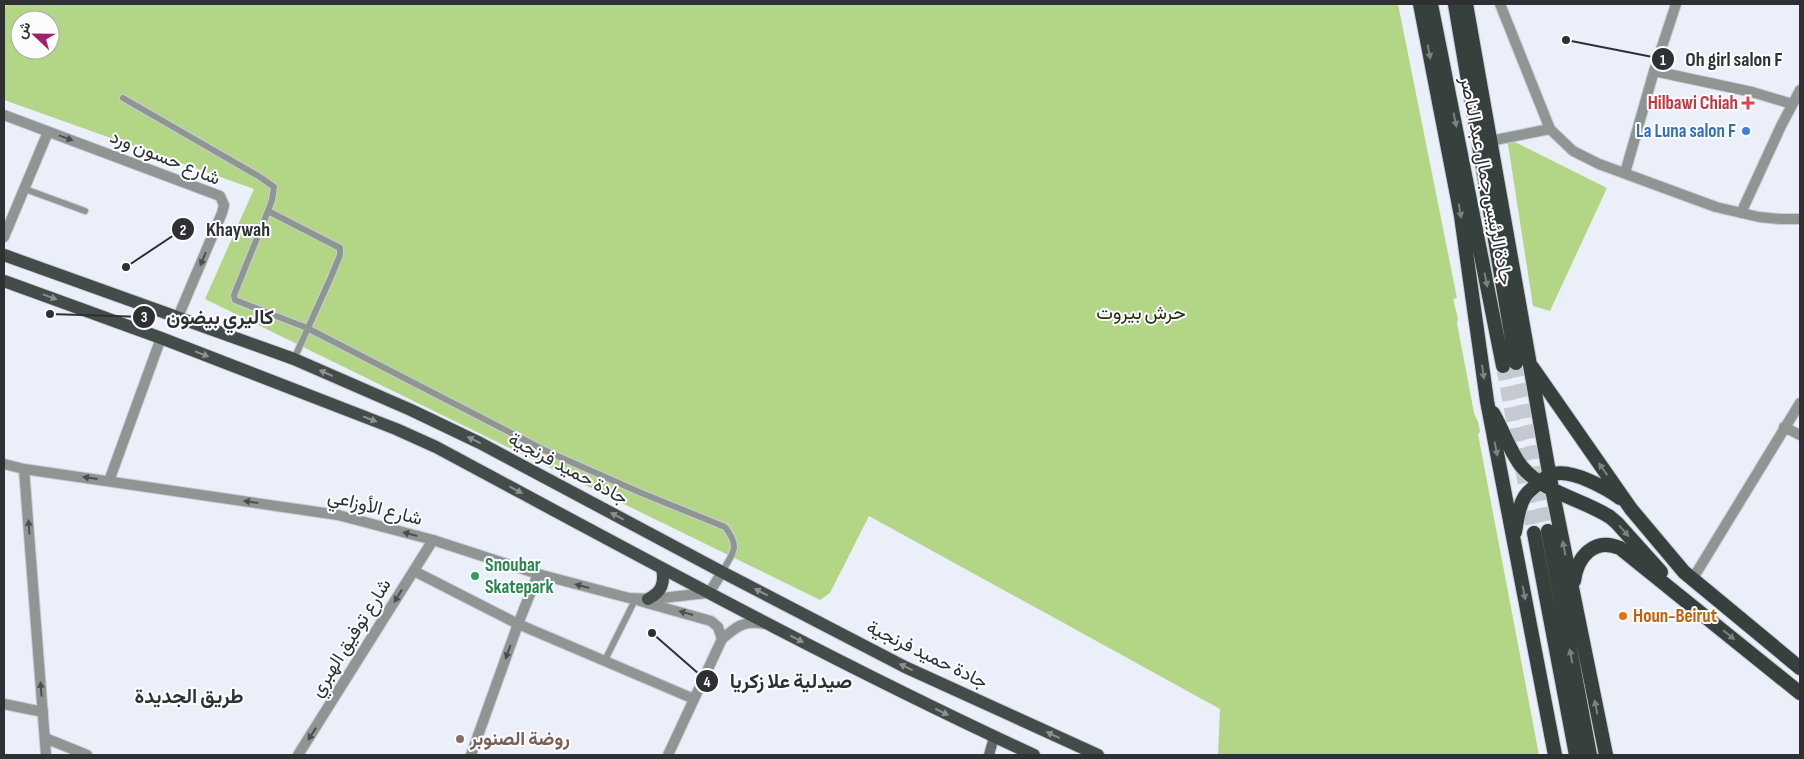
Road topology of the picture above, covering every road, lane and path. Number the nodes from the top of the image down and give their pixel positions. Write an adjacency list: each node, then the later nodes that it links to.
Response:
1 (1420, 4): 29 (highway, one-way to 29)
2 (1431, 4): 28 (highway, جادة الرئيس جمال عبد الناصر, one-way to 28)
3 (1455, 4): 28 (highway, جادة الرئيس جمال عبد الناصر)
4 (1466, 4): 14 (highway)
5 (1500, 4): 12 (street)
6 (1676, 4): 7 (street)
7 (1654, 71): 10 (street); 15 (street)
8 (1800, 90): 10 (street)
9 (123, 98): 18 (lane)
10 (1792, 104): 19 (street)
11 (4, 115): 13 (street, شارع حسون ورد)
12 (1550, 129): 14 (street); 15 (street)
13 (48, 132): 16 (street); 24 (street, شارع حسون ورد, one-way to 24)
14 (1490, 142): 28 (highway)
15 (1625, 173): 19 (street)
16 (25, 189): 17 (lane); 21 (street)
17 (85, 211)
18 (268, 211): 25 (lane); 25 (lane)
19 (1741, 213): 20 (street)
20 (1800, 218)
21 (4, 237)
22 (4, 255): 24 (main road, جادة حميد فرنجية)
23 (4, 281): 26 (main road, one-way to 26)
24 (178, 317): 27 (main road, جادة حميد فرنجية)
25 (307, 328): 27 (lane); 42 (lane)
26 (161, 338): 35 (street); 40 (main road, one-way to 40)
27 (294, 359): 42 (main road, جادة حميد فرنجية, one-way to 27)
28 (1516, 364): 36 (highway); 37 (highway, one-way to 28)
29 (1487, 401): 36 (highway); 39 (highway, one-way to 39)
30 (1800, 403): 31 (street)
31 (1784, 427): 32 (street); 44 (street)
32 (1800, 435)
33 (4, 464): 34 (street, شارع الأوزاعي)
34 (24, 469): 35 (street, شارع الأوزاعي, one-way to 34); 57 (street, one-way to 34)
35 (109, 481): 38 (street, شارع الأوزاعي, one-way to 35)
36 (1548, 482): 37 (highway); 39 (highway); 46 (highway, one-way to 46); 47 (highway, one-way to 36)
37 (1631, 509): 44 (highway)
38 (433, 540): 41 (street, شارع توفيق الهبري); 43 (street, شارع الأوزاعي)
39 (1515, 545): 68 (highway, one-way to 68)
40 (662, 568): 45 (main road); 48 (main road)
41 (414, 571): 49 (street); 62 (street, شارع توفيق الهبري, one-way to 62)
42 (722, 572): 45 (street); 67 (main road, جادة حميد فرنجية, one-way to 42)
43 (538, 574): 48 (street, شارع الأوزاعي, one-way to 43); 49 (street)
44 (1692, 580): 53 (highway)
45 (707, 593): 48 (street, شارع الأوزاعي); 50 (main road)
46 (1678, 594): 47 (highway); 54 (highway, one-way to 54)
47 (1574, 596): 71 (highway, one-way to 47)
48 (637, 599): 51 (street, one-way to 48); 52 (lane)
49 (518, 624): 52 (street); 63 (street, one-way to 63)
50 (771, 626): 51 (street); 58 (main road, one-way to 58)
51 (722, 639): 55 (street)
52 (605, 660): 55 (street)
53 (1800, 668)
54 (1800, 693)
55 (694, 699): 64 (street)
56 (5, 706): 57 (street)
57 (43, 712): 59 (street)
58 (994, 737): 65 (main road); 66 (main road)
59 (45, 738): 60 (street); 61 (street)
60 (46, 755)
61 (87, 755)
62 (298, 755)
63 (471, 755)
64 (668, 755)
65 (989, 755)
66 (1034, 755)
67 (1098, 755)
68 (1555, 755)
69 (1576, 755): 70 (highway, one-way to 69)
70 (1590, 755)
71 (1606, 755)

